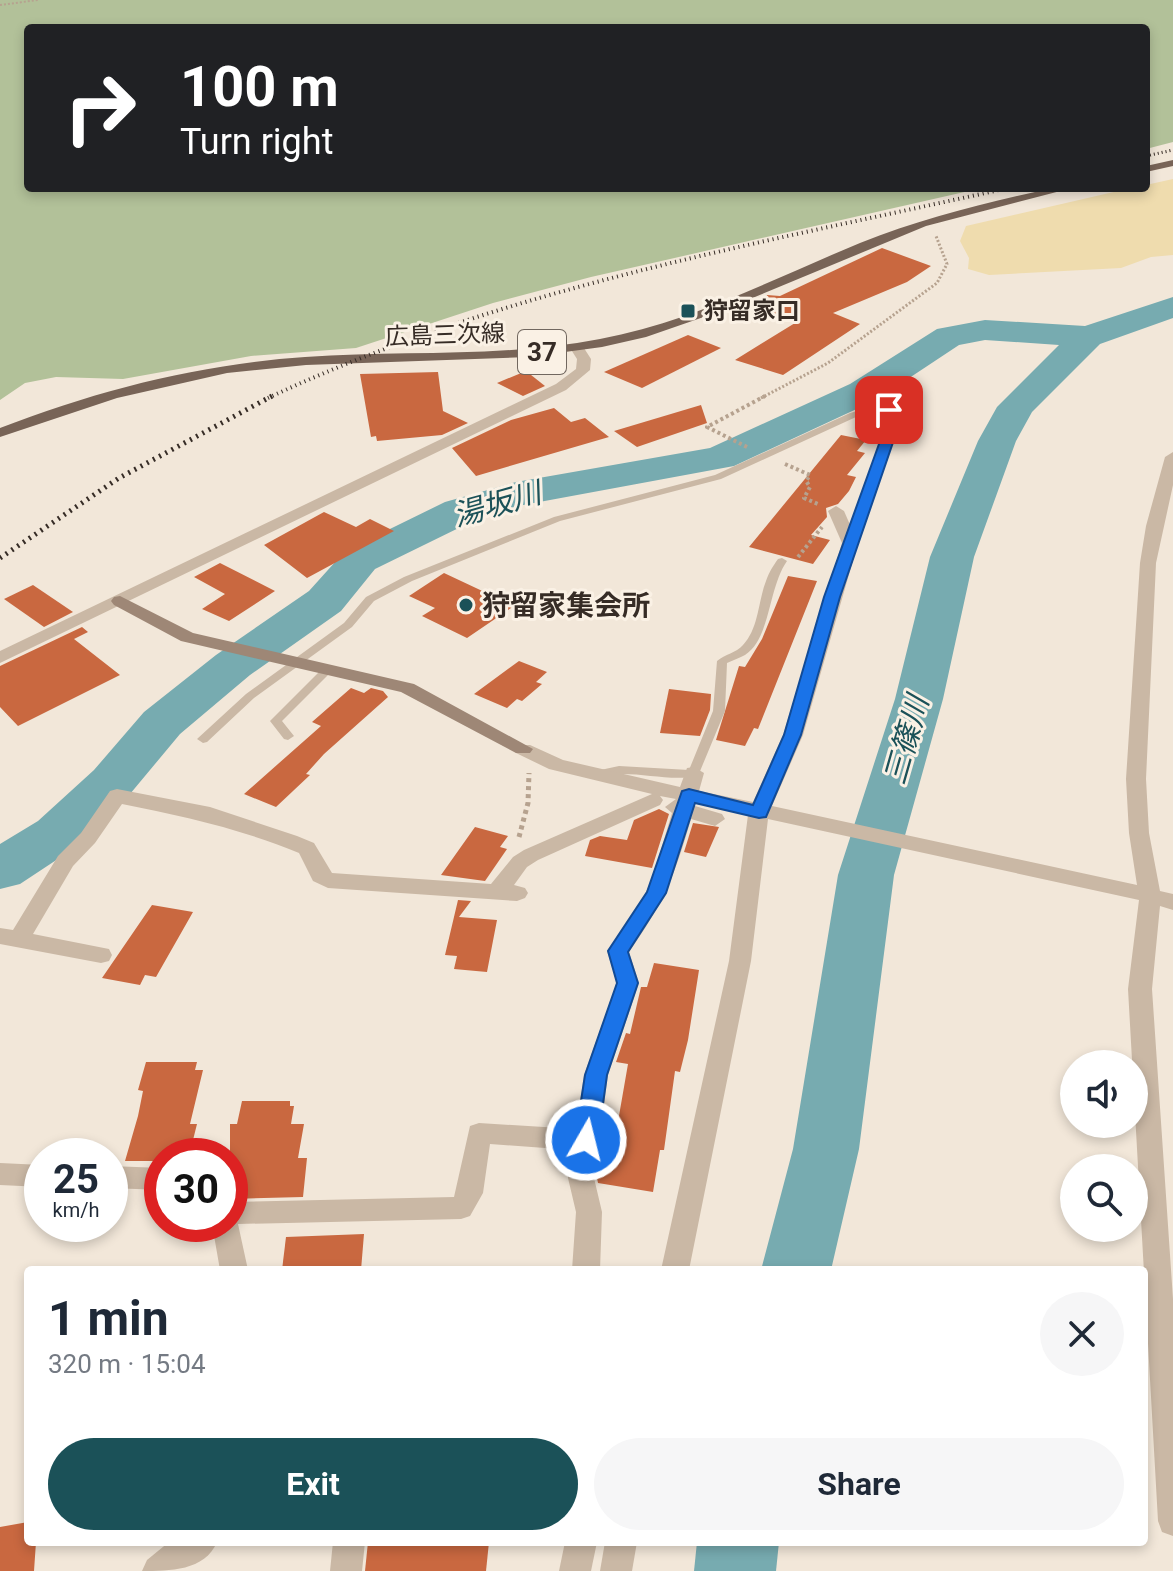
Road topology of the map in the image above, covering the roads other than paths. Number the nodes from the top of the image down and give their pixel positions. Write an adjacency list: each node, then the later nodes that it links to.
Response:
1 (1173, 163): 2 (main road)
2 (1150, 168)
3 (1049, 192): 4 (main road, 広島三次線 / 37)
4 (577, 348): 5 (main road, 広島三次線 / 37); 11 (street)
5 (0, 433)
6 (1173, 457): 7 (street)
7 (1168, 483): 23 (street)
8 (836, 511): 9 (street)
9 (850, 543): 13 (lane); 21 (street)
10 (782, 561): 17 (lane)
11 (120, 601): 12 (street); 13 (street)
12 (0, 658)
13 (297, 661): 14 (street); 16 (lane)
14 (329, 668): 15 (lane); 18 (street)
15 (288, 736)
16 (203, 739)
17 (694, 773): 18 (lane); 20 (street)
18 (595, 775): 19 (street); 20 (street)
19 (653, 800): 20 (street); 24 (street)
20 (687, 802): 21 (street); 22 (street); 26 (street)
21 (759, 812): 23 (street); 33 (street)
22 (715, 819)
23 (1161, 899): 34 (street)
24 (9, 937): 25 (street)
25 (101, 955)
26 (586, 1140): 29 (street); 32 (street)
27 (0, 1174): 28 (street)
28 (24, 1175)
29 (248, 1213)
30 (229, 1242): 31 (street)
31 (233, 1266)
32 (586, 1266)
33 (676, 1266)
34 (1173, 1521)
35 (194, 1546): 39 (street)
36 (349, 1546): 40 (street)
37 (580, 1546): 41 (street)
38 (620, 1546): 42 (street)
39 (158, 1571)
40 (346, 1571)
41 (575, 1571)
42 (616, 1571)

